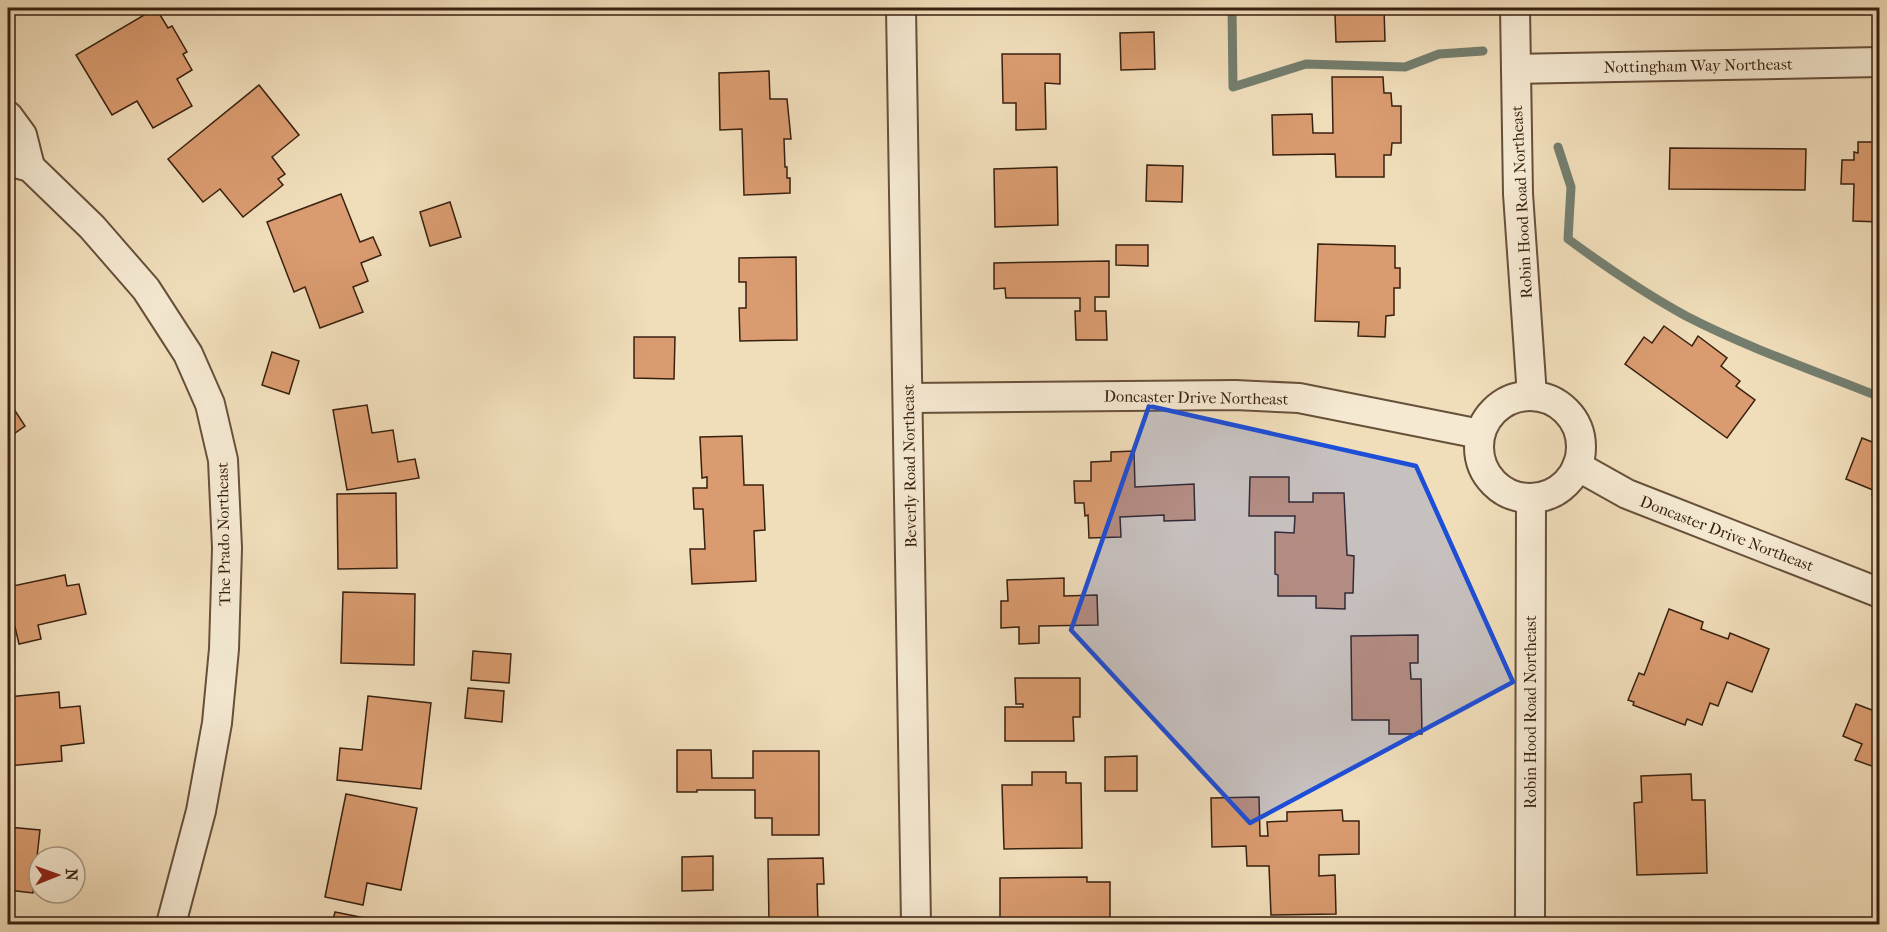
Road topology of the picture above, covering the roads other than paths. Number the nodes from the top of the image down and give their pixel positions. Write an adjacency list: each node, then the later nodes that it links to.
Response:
1 (901, 8): 8 (street, Beverly Road Northeast)
2 (1515, 8): 4 (street, Robin Hood Road Northeast)
3 (1880, 62): 4 (street, Nottingham Way Northeast)
4 (1516, 69): 7 (street, Robin Hood Road Northeast)
5 (8, 116): 6 (street, The Prado Northeast)
6 (19, 164): 13 (street, The Prado Northeast)
7 (1532, 396): 9 (street); 10 (street)
8 (908, 398): 9 (street, Doncaster Drive Northeast); 14 (street, Beverly Road Northeast)
9 (1480, 434): 11 (street)
10 (1577, 466): 11 (street); 12 (street, Doncaster Drive Northeast)
11 (1531, 499): 15 (street, Robin Hood Road Northeast)
12 (1880, 593)
13 (171, 924)
14 (916, 924)
15 (1530, 924)

